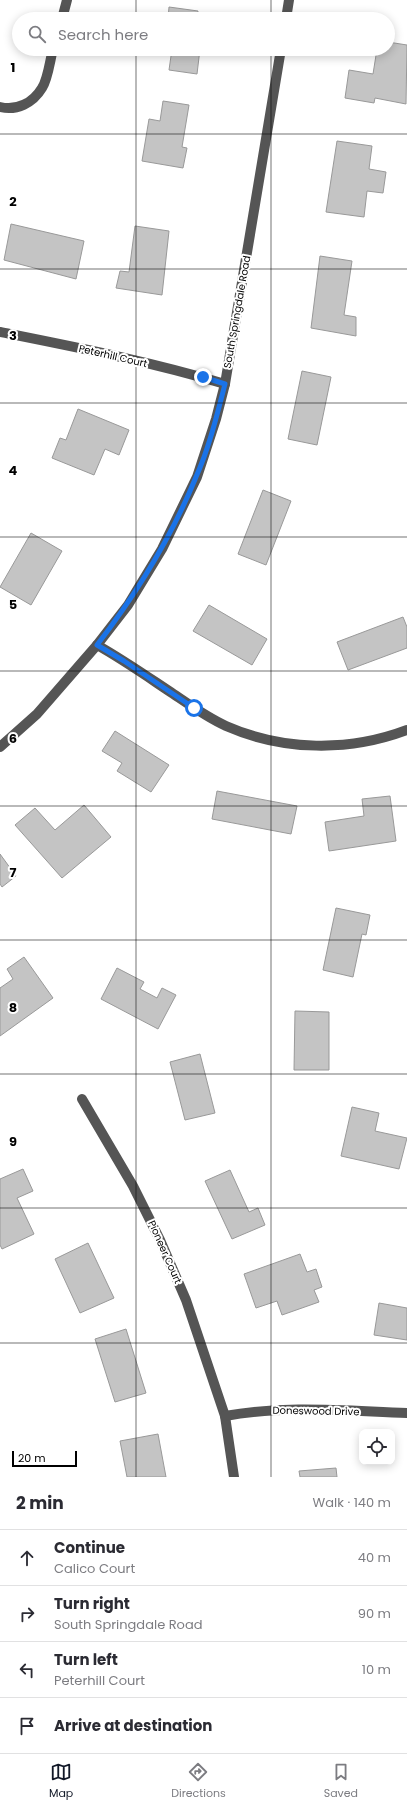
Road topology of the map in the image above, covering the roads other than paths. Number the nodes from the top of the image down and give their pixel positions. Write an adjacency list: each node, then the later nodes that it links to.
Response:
1 (67, 0): 3 (street)
2 (289, 0): 4 (street)
3 (64, 12)
4 (287, 12)
5 (51, 56): 7 (street)
6 (280, 56): 9 (street, South Springdale Road)
7 (0, 107)
8 (0, 332): 9 (street, Peterhill Court)
9 (225, 384): 10 (street, South Springdale Road)
10 (97, 645): 11 (street); 12 (street, South Springdale Road)
11 (407, 730)
12 (0, 747)
13 (82, 1099): 15 (street, Pioneer Court)
14 (407, 1413): 15 (street, Doneswood Drive)
15 (225, 1416): 16 (street, Pioneer Court)
16 (234, 1477)

